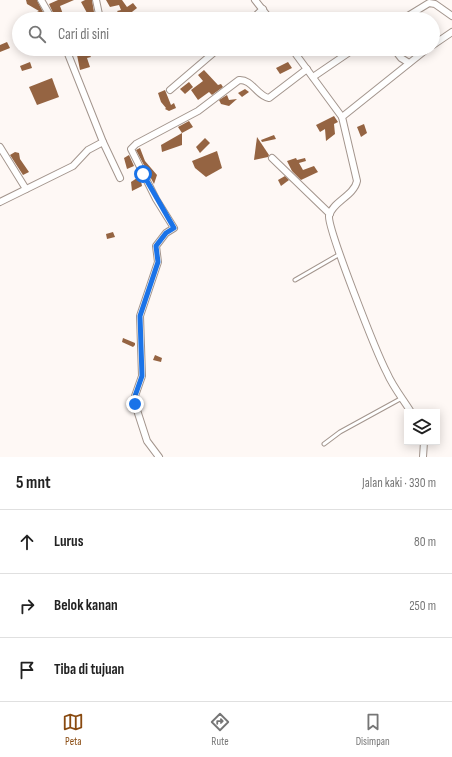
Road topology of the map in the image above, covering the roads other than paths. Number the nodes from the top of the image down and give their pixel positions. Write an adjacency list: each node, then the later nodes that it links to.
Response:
1 (41, 0): 5 (street)
2 (96, 0): 6 (street)
3 (255, 0): 4 (street)
4 (263, 9): 7 (street); 8 (street)
5 (48, 12)
6 (99, 12)
7 (260, 12)
8 (265, 12)
9 (414, 12): 10 (street)
10 (452, 16)
11 (452, 32): 12 (street)
12 (440, 40)
13 (69, 56): 24 (street)
14 (210, 56): 22 (street)
15 (297, 56): 20 (street)
16 (344, 56): 21 (street)
17 (399, 56): 19 (street)
18 (419, 56): 19 (street)
19 (410, 63): 23 (street)
20 (307, 69): 21 (street); 37 (street)
21 (313, 77): 23 (street)
22 (170, 90)
23 (342, 117): 30 (street)
24 (102, 142): 27 (street); 28 (street)
25 (0, 147): 28 (street)
26 (272, 158): 30 (street)
27 (120, 178)
28 (26, 189): 29 (street)
29 (0, 202)
30 (330, 214): 31 (street)
31 (340, 254): 32 (lane); 33 (street)
32 (295, 280)
33 (402, 398): 34 (street); 35 (lane)
34 (409, 409)
35 (324, 444)
36 (424, 445): 38 (street)
37 (159, 457)
38 (423, 457)

